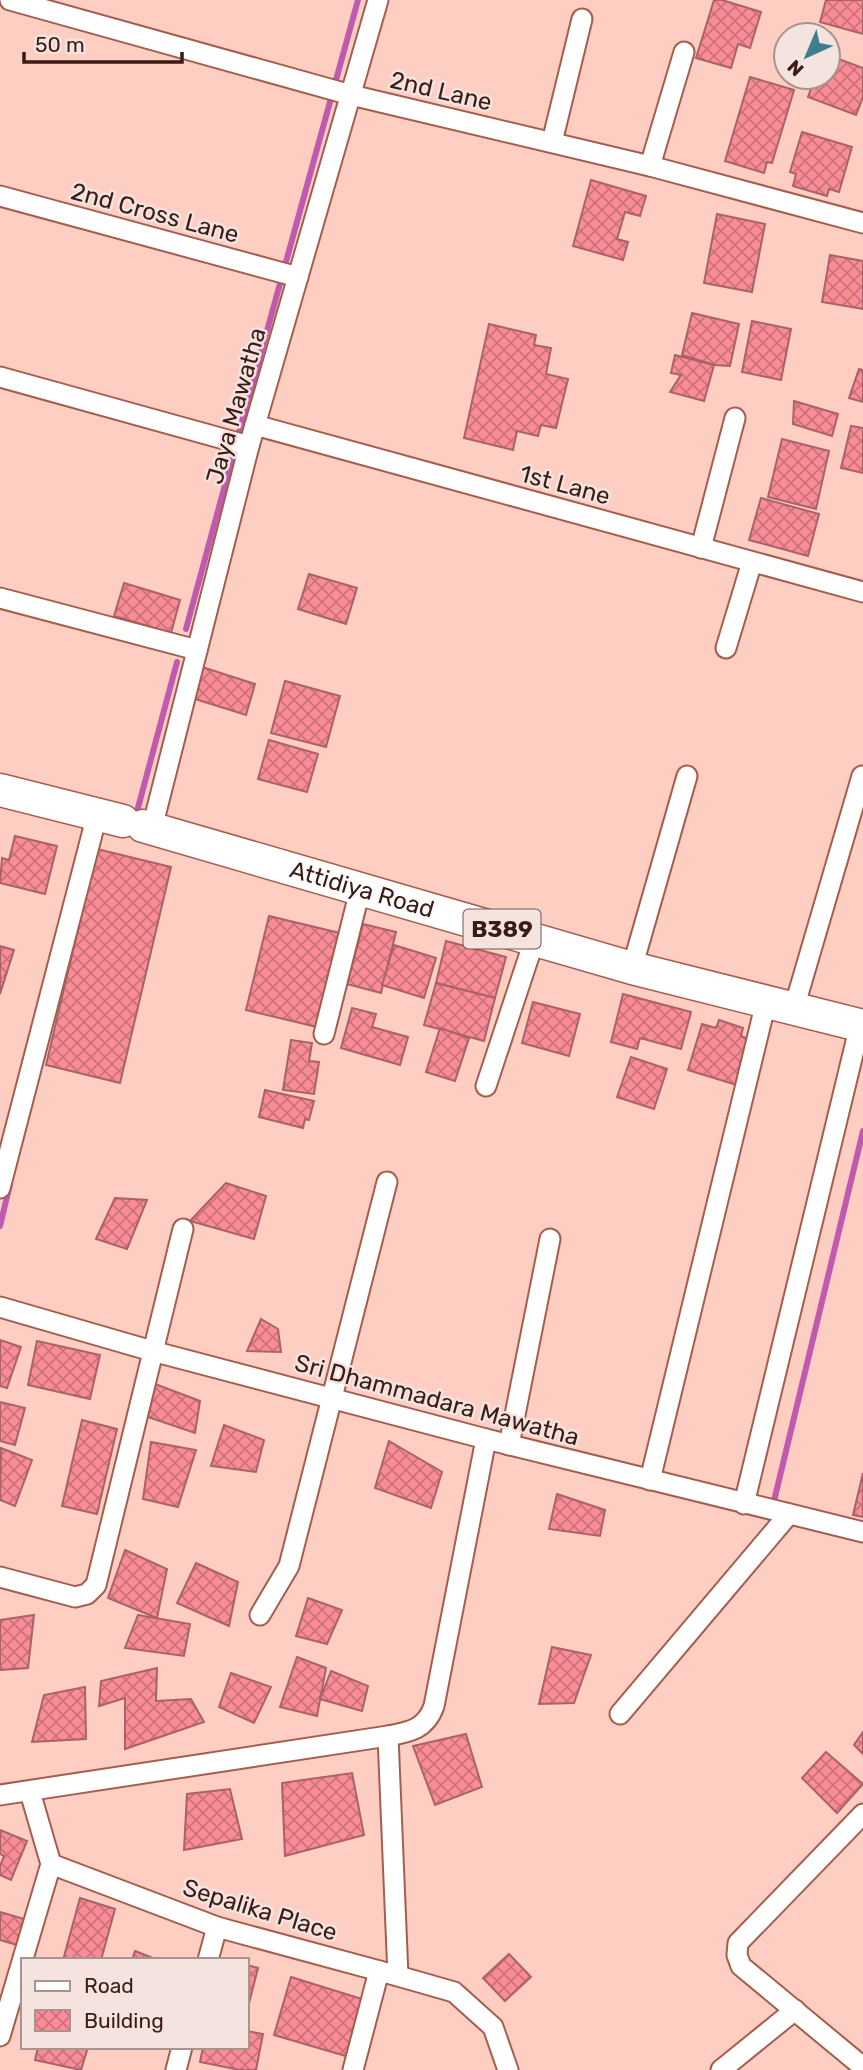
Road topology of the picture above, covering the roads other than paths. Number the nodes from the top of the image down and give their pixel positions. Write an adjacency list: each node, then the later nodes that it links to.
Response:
1 (10, 0): 5 (street, 2nd Lane)
2 (378, 0): 5 (street, Jaya Mawatha)
3 (582, 19): 6 (street)
4 (684, 52): 7 (street)
5 (351, 95): 6 (street, 2nd Lane); 10 (street, Jaya Mawatha)
6 (552, 142): 7 (street, 2nd Lane)
7 (650, 166): 9 (street, 2nd Lane)
8 (0, 196): 10 (street, 2nd Cross Lane)
9 (863, 223)
10 (298, 277): 13 (street, Jaya Mawatha)
11 (0, 377): 14 (street)
12 (735, 418): 15 (street)
13 (255, 425): 14 (street, Jaya Mawatha); 15 (street, 1st Lane)
14 (249, 446): 20 (street, Jaya Mawatha)
15 (701, 548): 16 (street, 1st Lane)
16 (752, 562): 17 (street, 1st Lane); 19 (street)
17 (863, 592)
18 (0, 598): 20 (street)
19 (726, 648)
20 (197, 650): 24 (street, Jaya Mawatha)
21 (687, 776): 27 (street)
22 (862, 776): 28 (street)
23 (0, 790): 24 (main road, Attidiya Road / B389)
24 (129, 823): 25 (main road, Attidiya Road / B389); 33 (street, Jaya Mawatha)
25 (360, 890): 26 (main road, Attidiya Road / B389); 30 (street)
26 (535, 938): 27 (main road, Attidiya Road / B389); 31 (street)
27 (632, 968): 28 (main road, Attidiya Road / B389)
28 (780, 1005): 29 (main road, Attidiya Road / B389); 41 (street)
29 (862, 1025): 42 (street)
30 (324, 1034)
31 (486, 1086)
32 (387, 1182): 38 (street)
33 (0, 1188)
34 (183, 1229): 37 (street)
35 (550, 1239): 40 (street)
36 (0, 1307): 37 (street, Sri Dhammadara Mawatha)
37 (152, 1351): 38 (street, Sri Dhammadara Mawatha); 45 (street)
38 (333, 1399): 39 (street, Sri Dhammadara Mawatha); 46 (street)
39 (486, 1439): 40 (street, Sri Dhammadara Mawatha); 48 (street)
40 (509, 1445): 41 (street, Sri Dhammadara Mawatha)
41 (650, 1480): 42 (street, Sri Dhammadara Mawatha)
42 (744, 1504): 43 (street, Sri Dhammadara Mawatha)
43 (789, 1514): 44 (street, Sri Dhammadara Mawatha); 47 (street)
44 (863, 1532)
45 (0, 1577)
46 (260, 1615)
47 (620, 1714)
48 (388, 1736): 49 (street); 57 (street)
49 (30, 1792): 50 (street); 52 (street)
50 (0, 1795)
51 (863, 1814): 58 (street)
52 (51, 1864): 53 (street, Sepalika Place); 54 (street)
53 (217, 1927): 55 (street); 57 (street, Sepalika Place)
54 (23, 1958)
55 (209, 1958)
56 (21, 1965): 59 (street)
57 (388, 1974): 63 (street); 64 (street, Sepalika Place)
58 (795, 2010): 61 (street); 65 (street)
59 (0, 2036)
60 (181, 2049): 62 (street)
61 (863, 2067)
62 (176, 2070)
63 (354, 2070)
64 (508, 2070)
65 (721, 2070)

